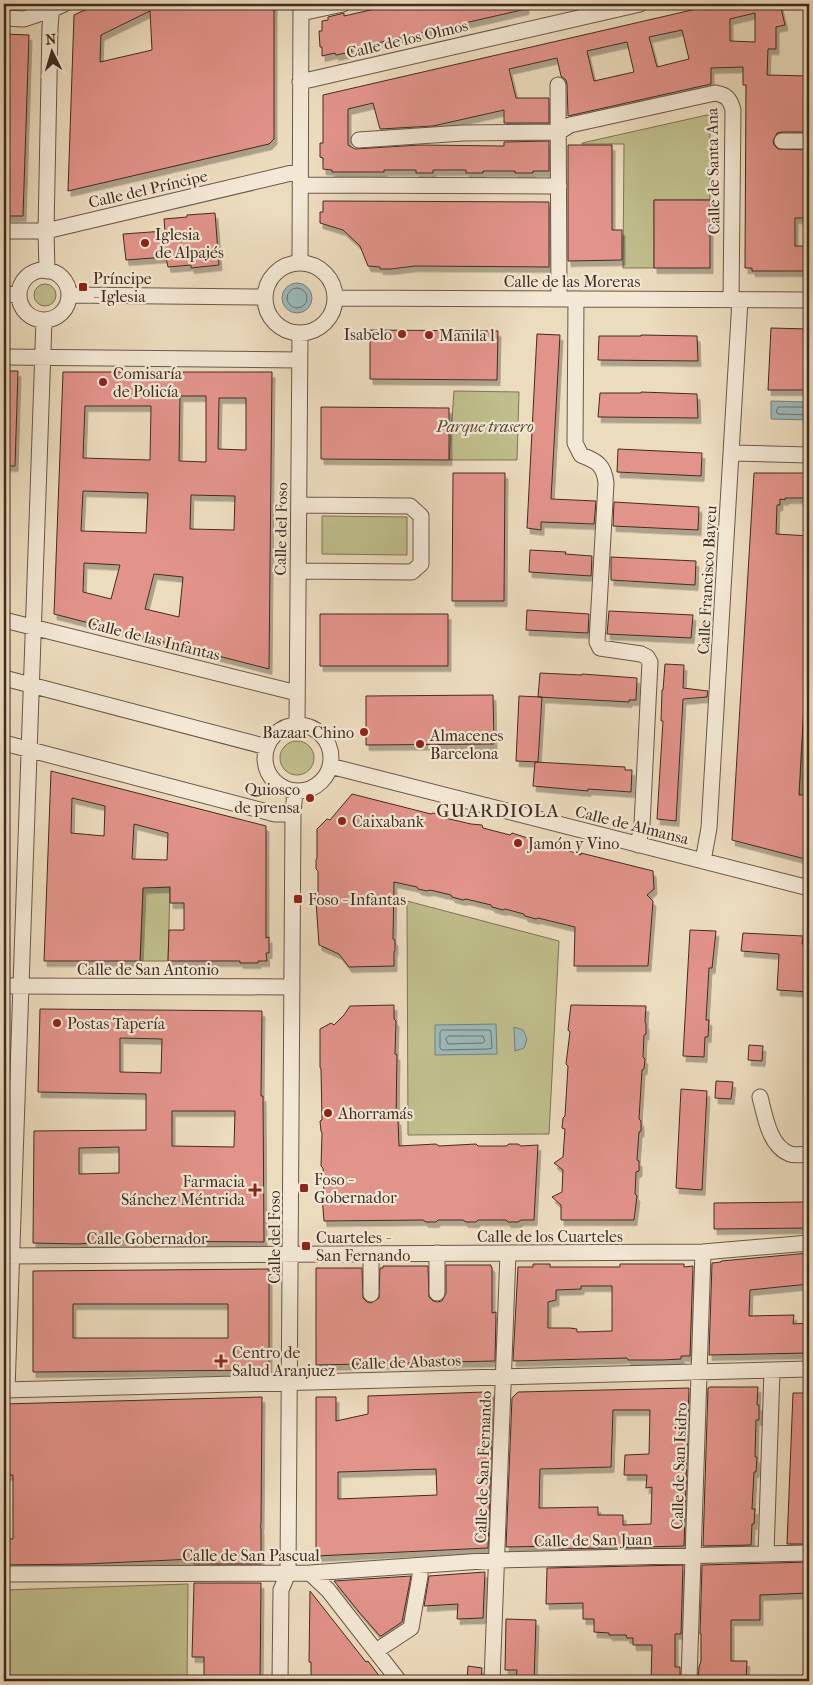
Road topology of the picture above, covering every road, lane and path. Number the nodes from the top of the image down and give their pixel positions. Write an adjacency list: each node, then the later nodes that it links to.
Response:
1 (343, 4): 4 (street)
2 (640, 4): 6 (street, Calle de los Olmos)
3 (54, 5): 5 (street); 15 (street)
4 (301, 8): 6 (street)
5 (4, 18)
6 (300, 82): 12 (street)
7 (558, 85): 8 (street)
8 (559, 132): 9 (street); 13 (street); 24 (street, Calle de Santa Ana)
9 (359, 140)
10 (782, 140): 11 (street)
11 (809, 141)
12 (300, 178): 13 (street, Calle del Príncipe); 15 (street, Calle del Príncipe); 16 (street)
13 (559, 186): 22 (street)
14 (4, 231): 15 (street, Calle del Príncipe)
15 (46, 231): 17 (street)
16 (300, 263): 20 (street); 21 (street)
17 (47, 271): 18 (street); 19 (street)
18 (11, 294): 26 (street)
19 (68, 296): 20 (street); 26 (street)
20 (265, 297): 27 (street)
21 (335, 298): 22 (street, Calle de las Moreras); 27 (street)
22 (560, 299): 23 (street, Calle de las Moreras)
23 (576, 299): 24 (street, Calle de las Moreras); 47 (street)
24 (735, 300): 25 (street, Calle de las Moreras); 31 (street, Calle Francisco Bayeu)
25 (809, 300)
26 (44, 320): 29 (street)
27 (300, 333): 30 (street, Calle del Foso)
28 (4, 357): 29 (street)
29 (42, 357): 30 (street); 36 (street)
30 (300, 360): 33 (street, Calle del Foso)
31 (732, 453): 32 (street); 48 (street, Calle Francisco Bayeu)
32 (809, 455)
33 (299, 505): 34 (street, Calle del Foso); 34 (street)
34 (298, 571): 39 (street, Calle del Foso)
35 (4, 620): 36 (street, Calle de las Infantas)
36 (33, 627): 38 (street); 39 (street, Calle de las Infantas)
37 (4, 678): 38 (street)
38 (31, 685): 42 (street); 43 (street)
39 (297, 693): 40 (street, Calle del Foso)
40 (297, 725): 42 (street); 44 (street)
41 (4, 743): 43 (street)
42 (267, 747): 45 (street)
43 (29, 750): 46 (street); 51 (street)
44 (330, 766): 45 (street); 47 (street, Calle de Almansa)
45 (294, 791): 46 (street, Calle del Foso)
46 (293, 814): 52 (street, Calle del Foso)
47 (638, 845): 48 (street, Calle de Almansa)
48 (704, 861): 49 (street, Calle de Almansa)
49 (809, 888)
50 (4, 986): 51 (street, Calle de San Antonio)
51 (21, 986): 52 (street, Calle de San Antonio); 61 (street)
52 (292, 987): 60 (street, Calle del Foso)
53 (760, 1097): 54 (street)
54 (809, 1154)
55 (809, 1242): 56 (street, Calle de los Cuarteles)
56 (703, 1252): 57 (street, Calle de los Cuarteles); 66 (street, Calle de San Isidro)
57 (508, 1253): 59 (street, Calle de los Cuarteles); 67 (street, Calle de San Fernando)
58 (371, 1254): 59 (street, Calle de los Cuarteles); 60 (street, Calle de los Cuarteles); 63 (street)
59 (437, 1254): 62 (street)
60 (291, 1255): 61 (street, Calle Gobernador); 68 (street, Calle del Foso)
61 (8, 1256): 69 (street)
62 (437, 1293)
63 (371, 1294)
64 (809, 1369): 65 (street, Calle de Abastos)
65 (772, 1370): 66 (street, Calle de Abastos); 71 (street)
66 (700, 1372): 67 (street, Calle de Abastos); 72 (street, Calle de San Isidro)
67 (503, 1376): 68 (street, Calle de Abastos); 73 (street, Calle de San Fernando)
68 (290, 1383): 69 (street, Calle de Abastos); 75 (street, Calle del Foso)
69 (6, 1390)
70 (809, 1553): 71 (street, Calle de San Juan)
71 (766, 1554): 72 (street, Calle de San Juan)
72 (694, 1555): 73 (street, Calle de San Juan); 82 (street, Calle de San Isidro)
73 (497, 1560): 74 (street, Calle de San Pascual); 81 (street, Calle de San Fernando)
74 (420, 1566): 76 (street, Calle de San Pascual); 78 (street)
75 (288, 1573): 76 (street, Calle de San Pascual); 77 (street, Calle de San Pascual); 79 (street, Calle del Foso)
76 (310, 1573): 78 (street)
77 (4, 1574)
78 (376, 1651): 80 (street)
79 (280, 1681)
80 (399, 1681)
81 (492, 1681)
82 (689, 1681)

